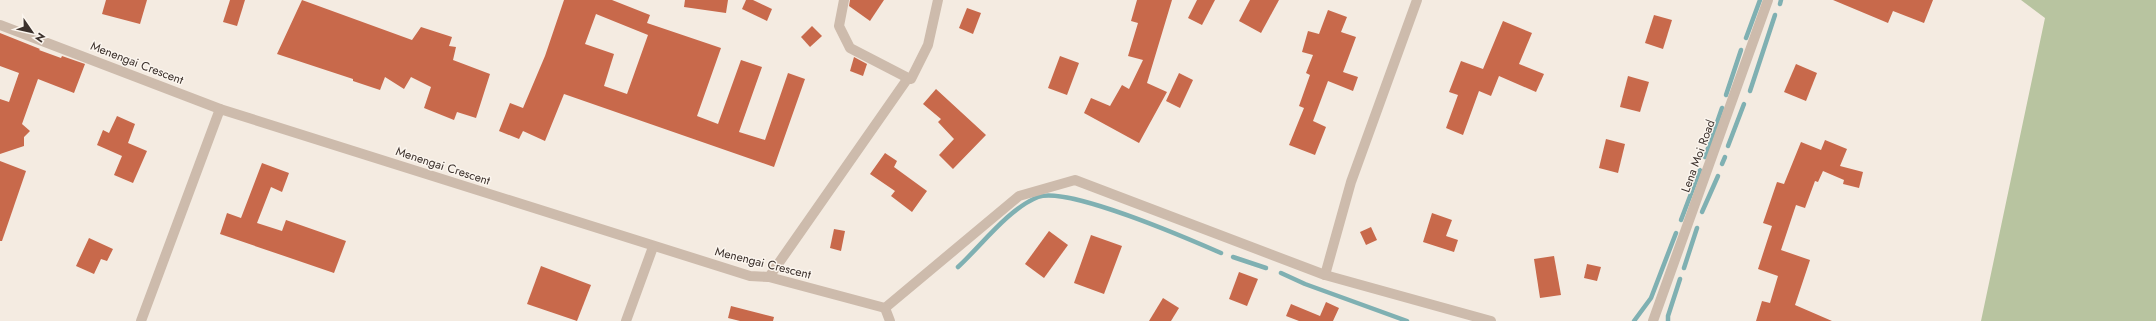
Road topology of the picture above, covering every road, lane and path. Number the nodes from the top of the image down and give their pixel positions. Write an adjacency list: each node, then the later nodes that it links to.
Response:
1 (844, 0): 6 (street)
2 (938, 0): 6 (street)
3 (1417, 0): 9 (street)
4 (1768, 0): 16 (street, Lena Moi Road)
5 (0, 25): 7 (street, Menengai Crescent)
6 (908, 78): 10 (street)
7 (220, 109): 8 (street, Menengai Crescent); 12 (street)
8 (653, 247): 10 (street, Menengai Crescent); 13 (street)
9 (1325, 275): 11 (street); 15 (street)
10 (769, 277): 11 (street, Menengai Crescent)
11 (885, 308): 14 (street)
12 (141, 321)
13 (626, 321)
14 (890, 321)
15 (1491, 321)
16 (1653, 321)

